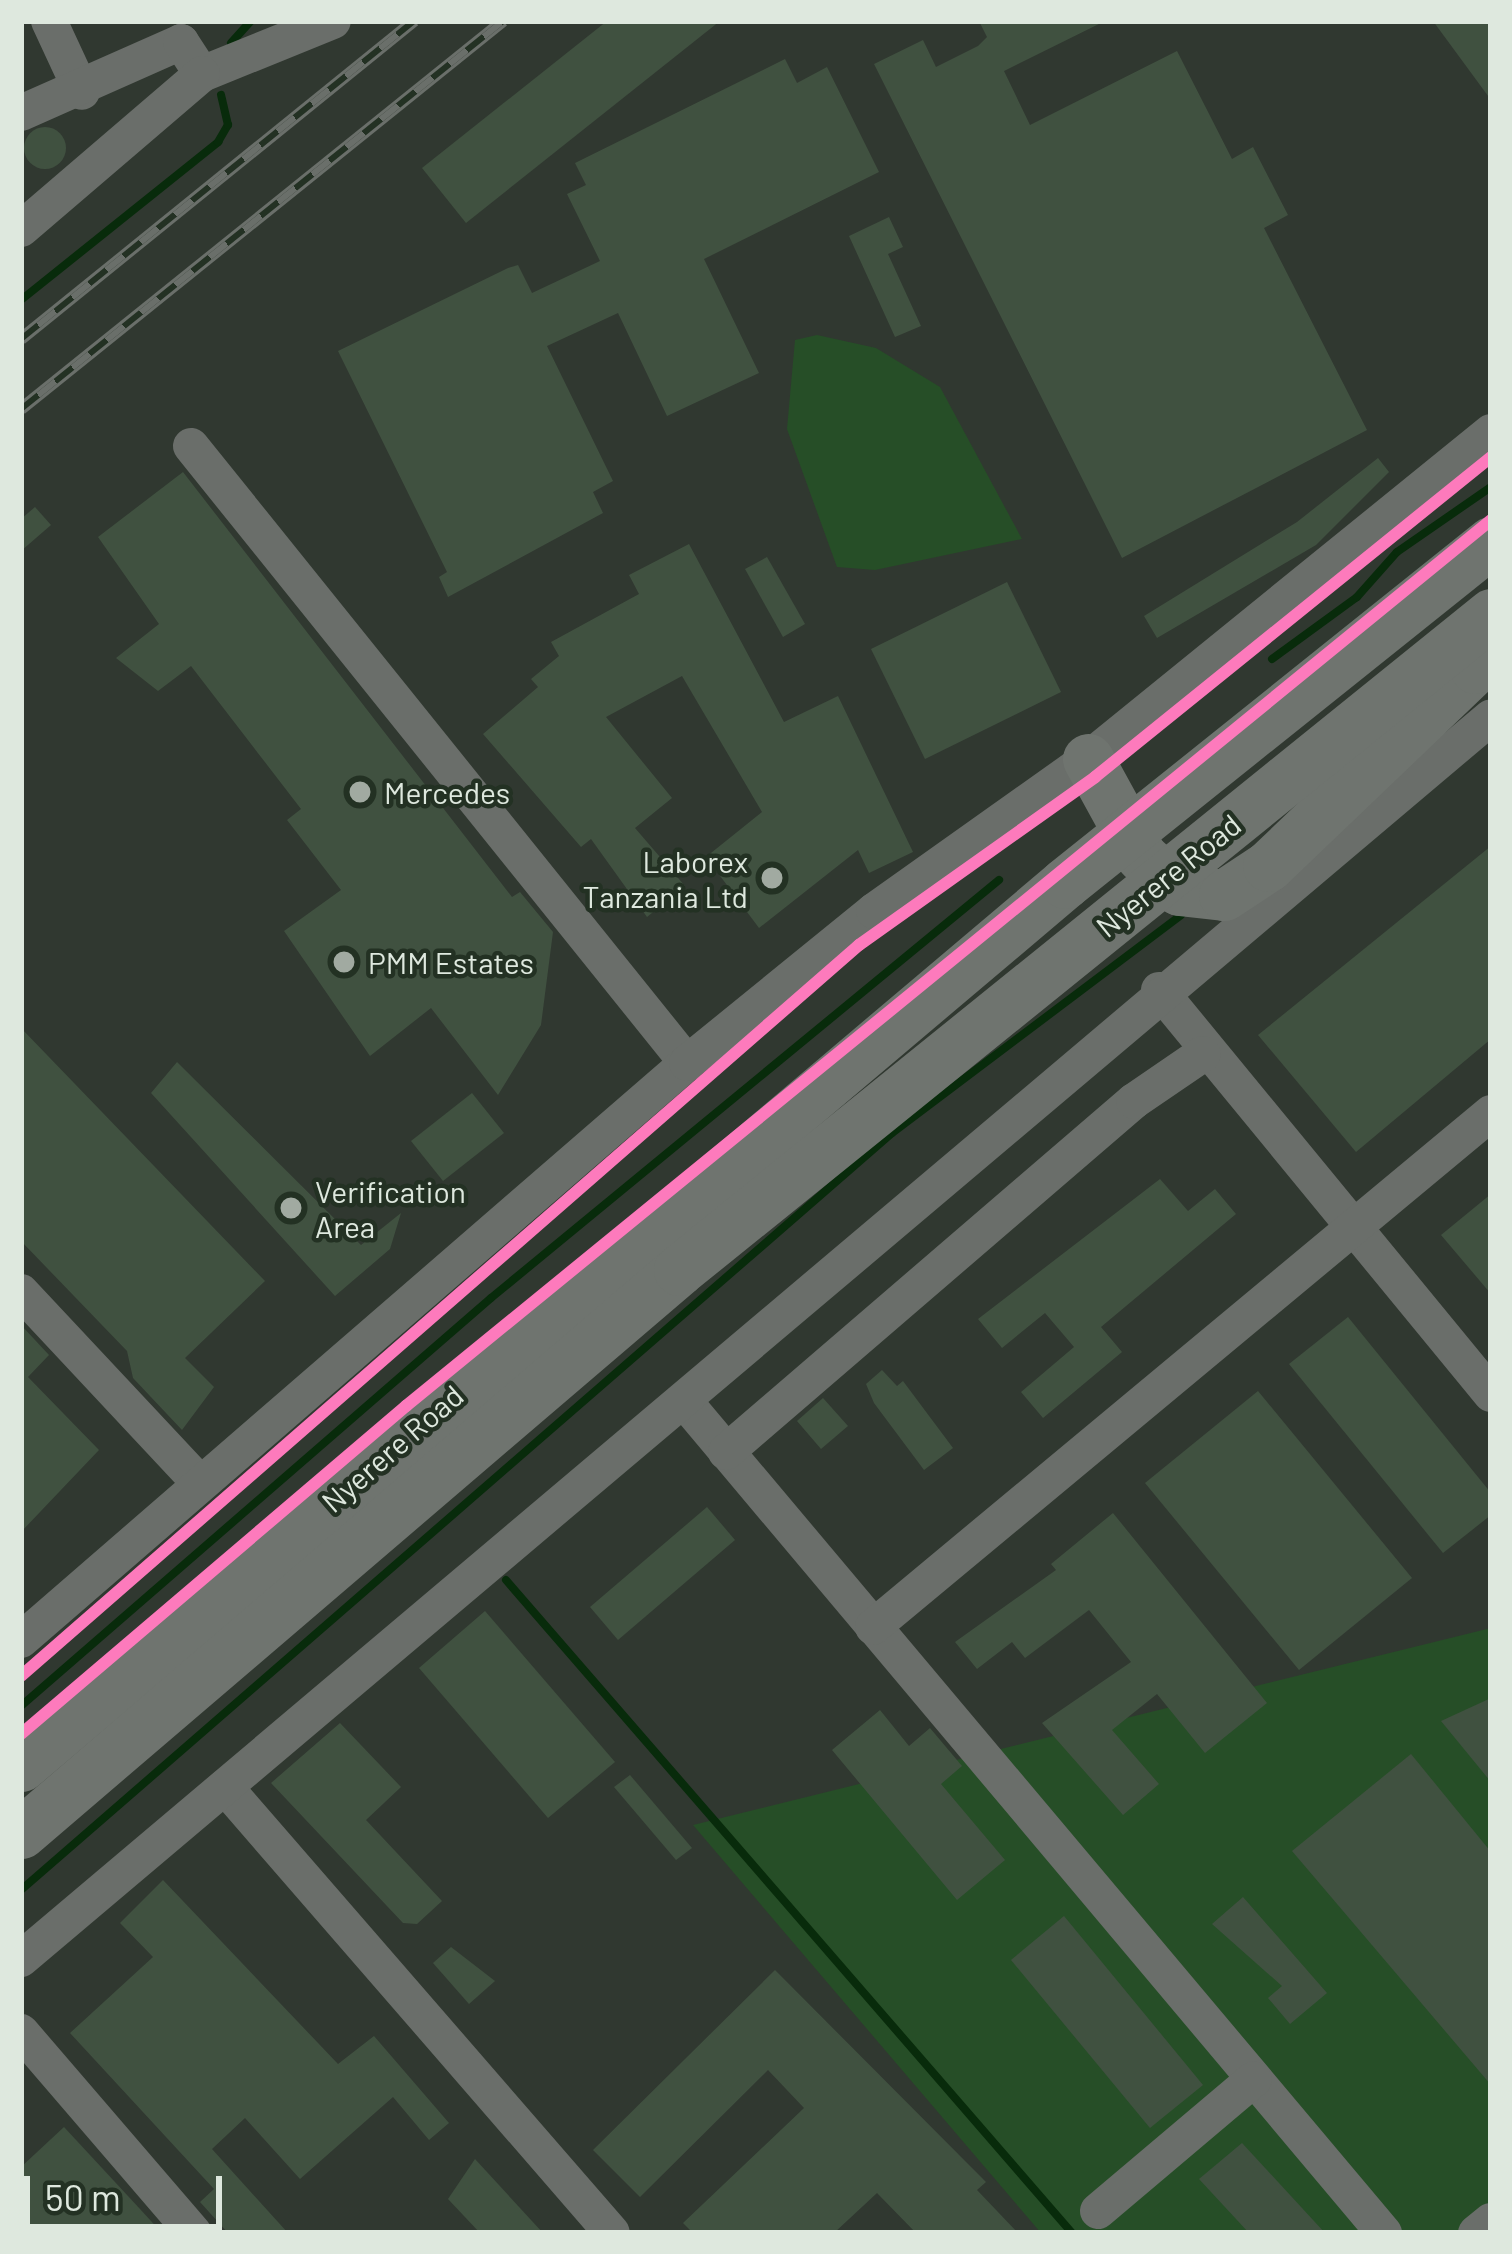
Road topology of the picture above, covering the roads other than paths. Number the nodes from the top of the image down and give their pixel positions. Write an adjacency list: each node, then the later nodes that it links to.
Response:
1 (49, 21): 4 (street)
2 (333, 21): 3 (street)
3 (202, 74): 4 (street); 6 (street)
4 (82, 92): 5 (street)
5 (21, 113)
6 (21, 229)
7 (1491, 432): 12 (street)
8 (190, 446): 17 (street)
9 (1491, 542): 13 (highway, Nyerere Road)
10 (1489, 616): 14 (highway, Nyerere Road)
11 (1491, 717): 15 (street)
12 (1088, 759): 13 (highway); 17 (street)
13 (1127, 834): 14 (highway); 27 (highway, Nyerere Road)
14 (1165, 878): 29 (highway, Nyerere Road)
15 (1159, 990): 16 (street); 22 (street)
16 (1203, 1054): 19 (street); 23 (street)
17 (687, 1063): 24 (street)
18 (1491, 1113): 19 (street)
19 (1352, 1228): 21 (street); 25 (street)
20 (21, 1292): 24 (street)
21 (1491, 1394)
22 (685, 1402): 23 (street); 28 (street)
23 (726, 1452): 25 (street)
24 (198, 1481): 26 (street)
25 (873, 1627): 32 (street)
26 (21, 1640)
27 (21, 1766)
28 (225, 1787): 30 (street); 36 (street)
29 (21, 1833)
30 (21, 1959)
31 (21, 2032): 35 (street)
32 (1254, 2079): 33 (street); 37 (street)
33 (1098, 2211)
34 (1491, 2221): 38 (street)
35 (194, 2233)
36 (612, 2233)
37 (1384, 2233)
38 (1476, 2233)

